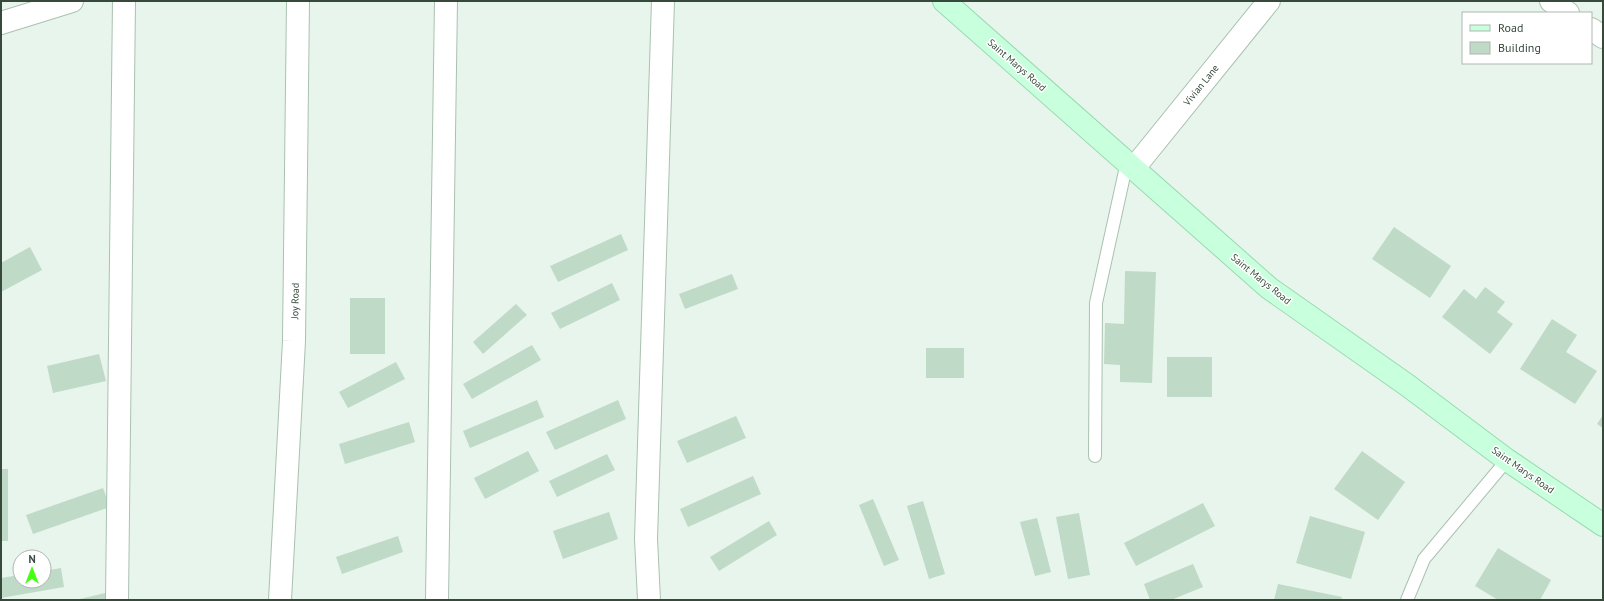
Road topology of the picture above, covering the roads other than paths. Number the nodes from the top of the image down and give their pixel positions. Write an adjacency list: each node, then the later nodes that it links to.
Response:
1 (72, 1): 10 (street)
2 (124, 1): 17 (street)
3 (298, 1): 18 (street, Joy Road)
4 (446, 1): 19 (street)
5 (663, 1): 21 (street)
6 (944, 1): 13 (main road, Saint Marys Road)
7 (1269, 1): 13 (street, Vivian Lane)
8 (1551, 1): 9 (street)
9 (1567, 12)
10 (1, 23)
11 (1592, 30): 12 (street)
12 (1603, 37)
13 (1130, 165): 14 (lane); 15 (main road, Saint Marys Road)
14 (1095, 456)
15 (1507, 460): 16 (main road, Saint Marys Road); 22 (lane)
16 (1603, 525)
17 (117, 600)
18 (280, 600)
19 (437, 600): 20 (street)
20 (446, 600)
21 (649, 600)
22 (1407, 600)

